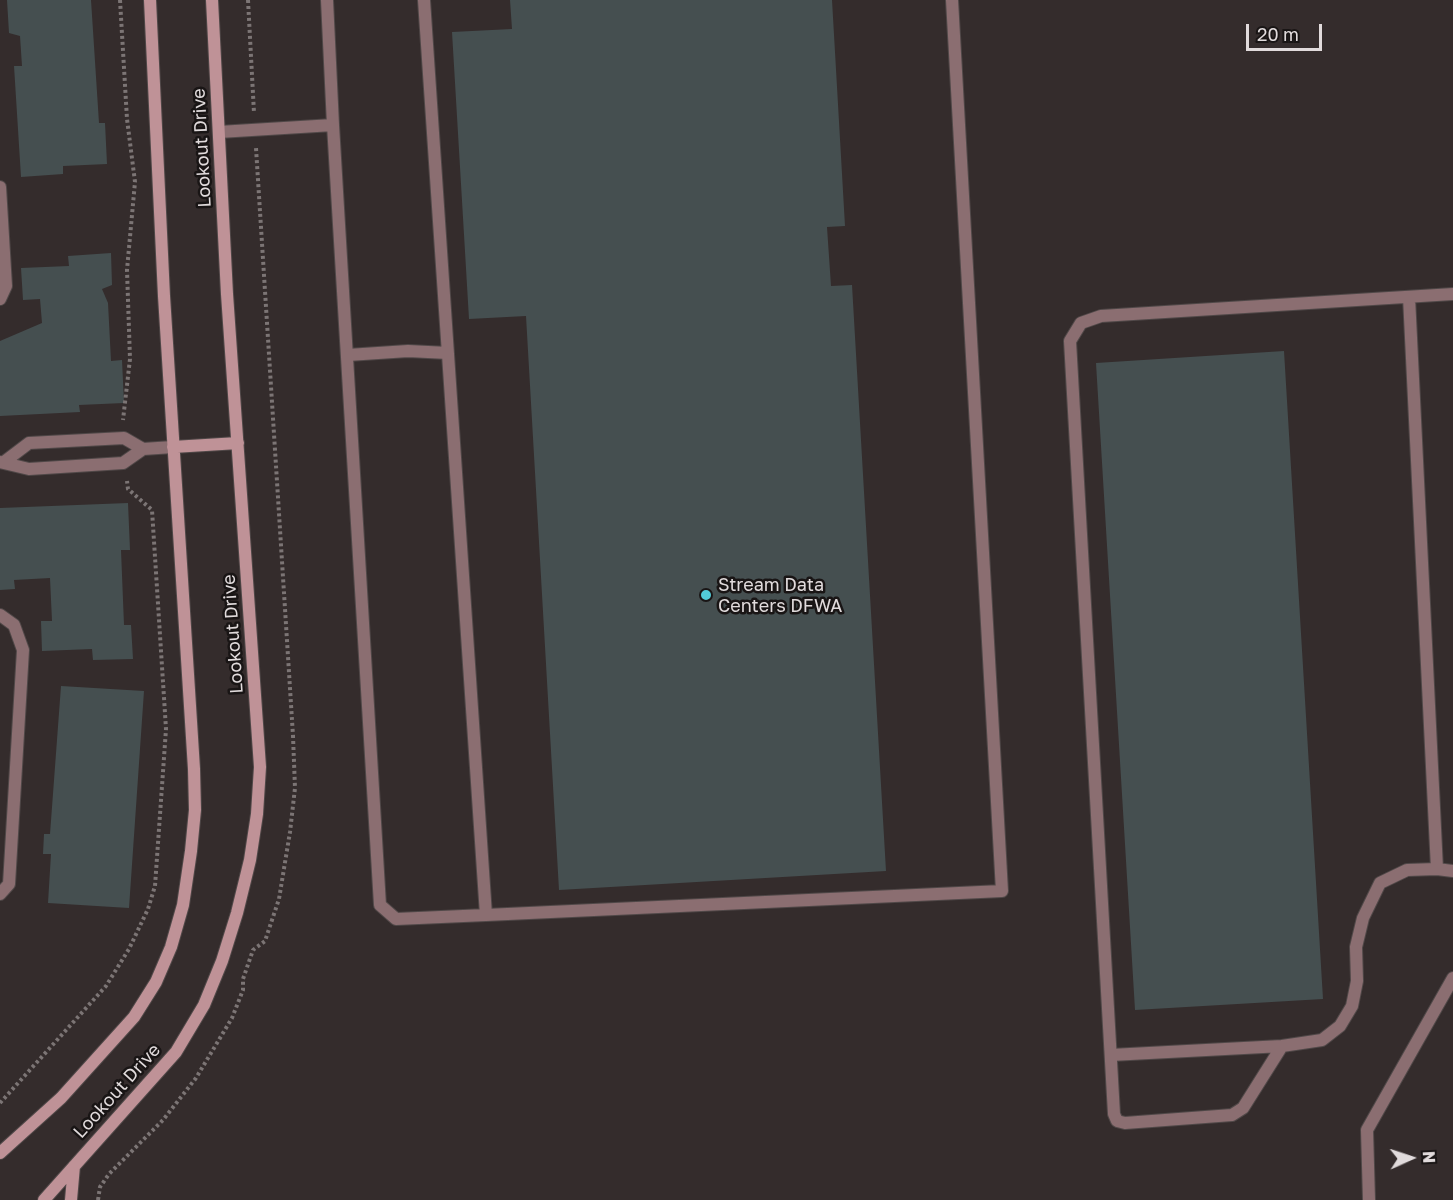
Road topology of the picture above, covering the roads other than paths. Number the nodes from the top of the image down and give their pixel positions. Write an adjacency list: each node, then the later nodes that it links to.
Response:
1 (150, 0): 15 (main road, Lookout Drive)
2 (212, 0): 7 (main road, Lookout Drive)
3 (327, 0): 6 (street)
4 (424, 0): 12 (street)
5 (952, 0): 22 (street)
6 (333, 125): 7 (street); 13 (street)
7 (219, 132): 14 (main road, Lookout Drive)
8 (0, 187): 11 (street)
9 (1453, 294): 10 (street)
10 (1409, 297): 19 (street); 25 (street)
11 (0, 299)
12 (448, 353): 13 (street); 22 (street)
13 (348, 355): 22 (street)
14 (238, 443): 15 (main road); 27 (main road, Lookout Drive)
15 (173, 447): 16 (street); 26 (main road, Lookout Drive)
16 (143, 449): 17 (street); 17 (street)
17 (2, 462)
18 (0, 615): 21 (street)
19 (1437, 869): 20 (street); 24 (street)
20 (1453, 871)
21 (0, 894)
22 (486, 915)
23 (1453, 978): 30 (street)
24 (1282, 1046): 25 (street); 25 (street)
25 (1111, 1055)
26 (0, 1153)
27 (74, 1166): 28 (main road, Lookout Drive); 29 (main road)
28 (44, 1200)
29 (71, 1200)
30 (1370, 1200)

